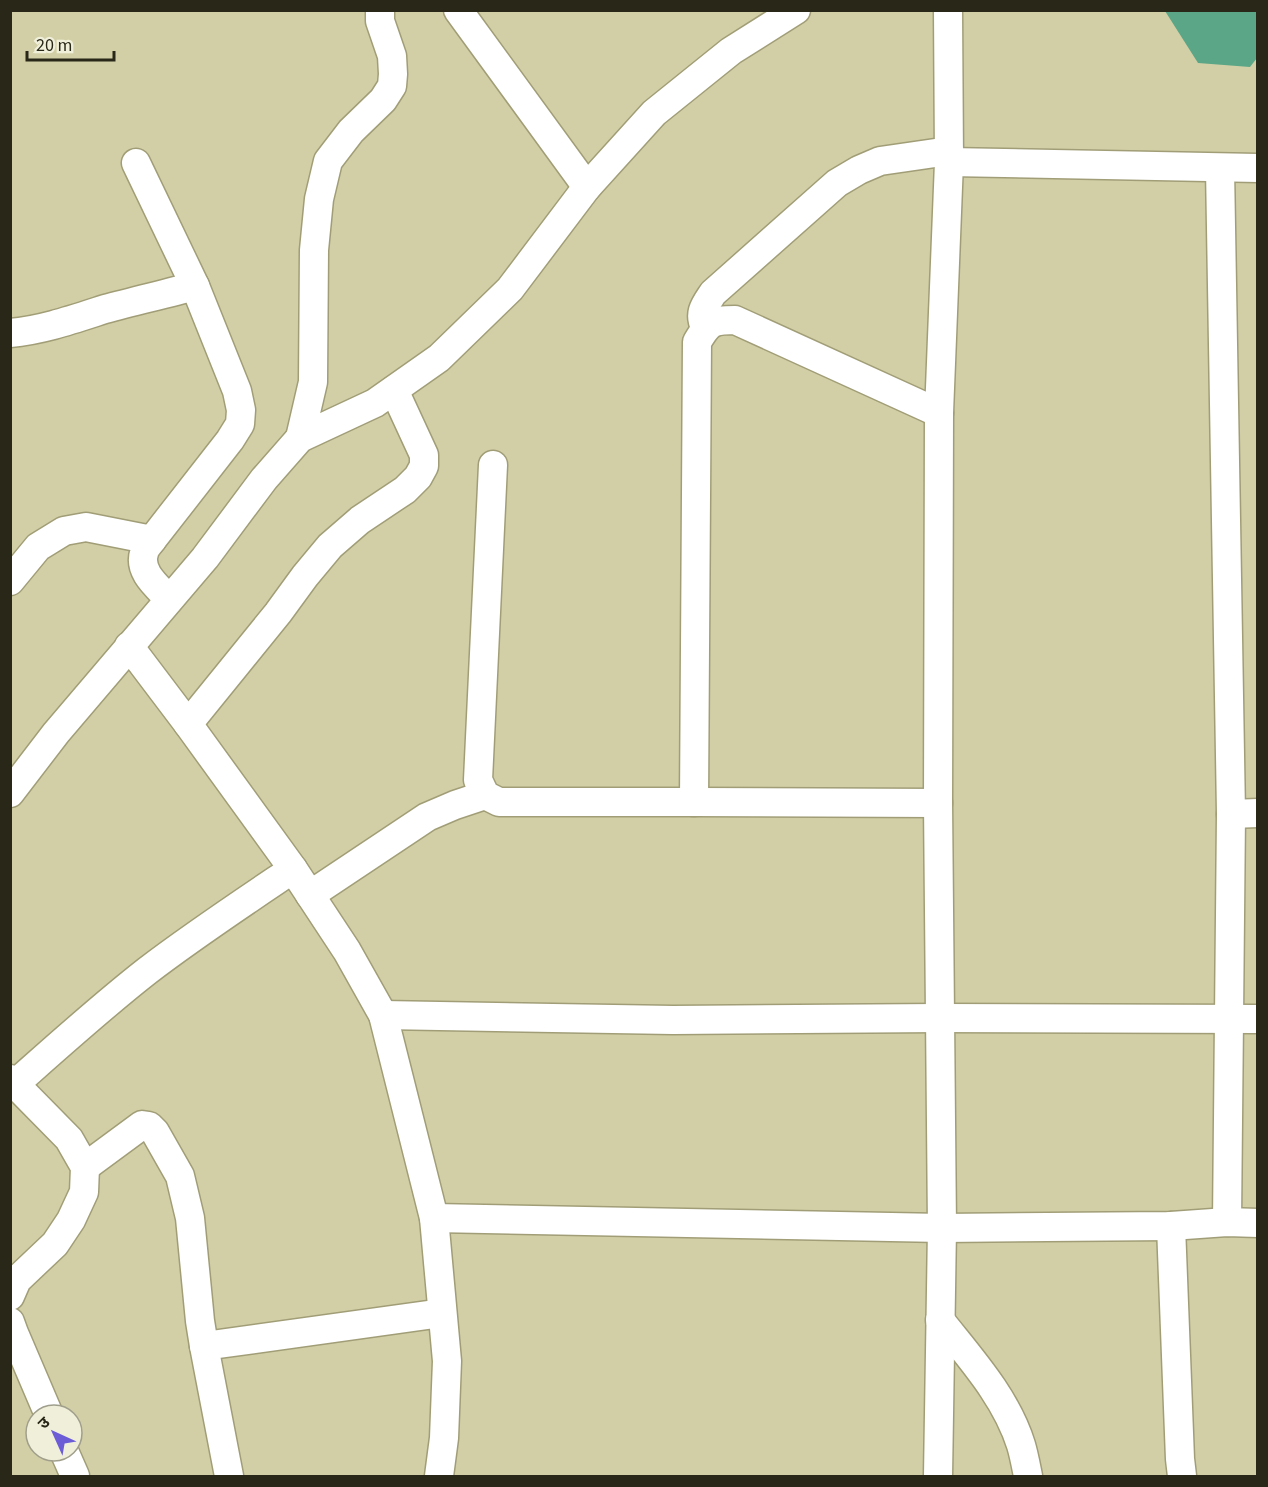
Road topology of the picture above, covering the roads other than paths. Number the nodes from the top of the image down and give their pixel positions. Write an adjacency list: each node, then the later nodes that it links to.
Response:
1 (380, 10): 15 (street)
2 (458, 10): 9 (street)
3 (948, 10): 5 (street)
4 (783, 14): 9 (street)
5 (949, 157): 7 (street); 11 (street); 14 (street)
6 (136, 163): 10 (street)
7 (1220, 168): 8 (street); 26 (street)
8 (1257, 168)
9 (587, 187): 13 (street)
10 (195, 286): 12 (street); 17 (street)
11 (705, 327): 14 (street); 24 (street)
12 (10, 333)
13 (393, 390): 15 (street); 21 (street)
14 (939, 412): 25 (street)
15 (300, 438): 19 (street)
16 (493, 465): 23 (street)
17 (152, 540): 18 (street); 19 (street)
18 (10, 581)
19 (169, 600): 20 (street)
20 (129, 646): 21 (street); 22 (street)
21 (188, 724): 27 (street)
22 (10, 793)
23 (485, 795): 24 (street); 28 (street)
24 (694, 802): 25 (street)
25 (938, 803): 30 (street)
26 (1244, 813): 31 (street)
27 (293, 869): 28 (street); 32 (street)
28 (310, 895): 29 (street)
29 (382, 1015): 30 (street); 34 (street)
30 (940, 1018): 31 (street); 38 (street)
31 (1244, 1019): 35 (street)
32 (13, 1082): 33 (street)
33 (85, 1167): 39 (street); 43 (street)
34 (435, 1218): 38 (street); 40 (street)
35 (1227, 1222): 36 (street); 37 (street)
36 (1257, 1223)
37 (1171, 1226): 38 (street); 49 (street)
38 (942, 1228): 41 (street)
39 (10, 1296)
40 (442, 1313): 43 (street); 46 (street)
41 (940, 1320): 47 (street); 48 (street)
42 (10, 1322): 44 (street)
43 (204, 1346): 45 (street)
44 (44, 1403)
45 (229, 1476)
46 (439, 1476)
47 (938, 1476)
48 (1028, 1476)
49 (1182, 1476)

